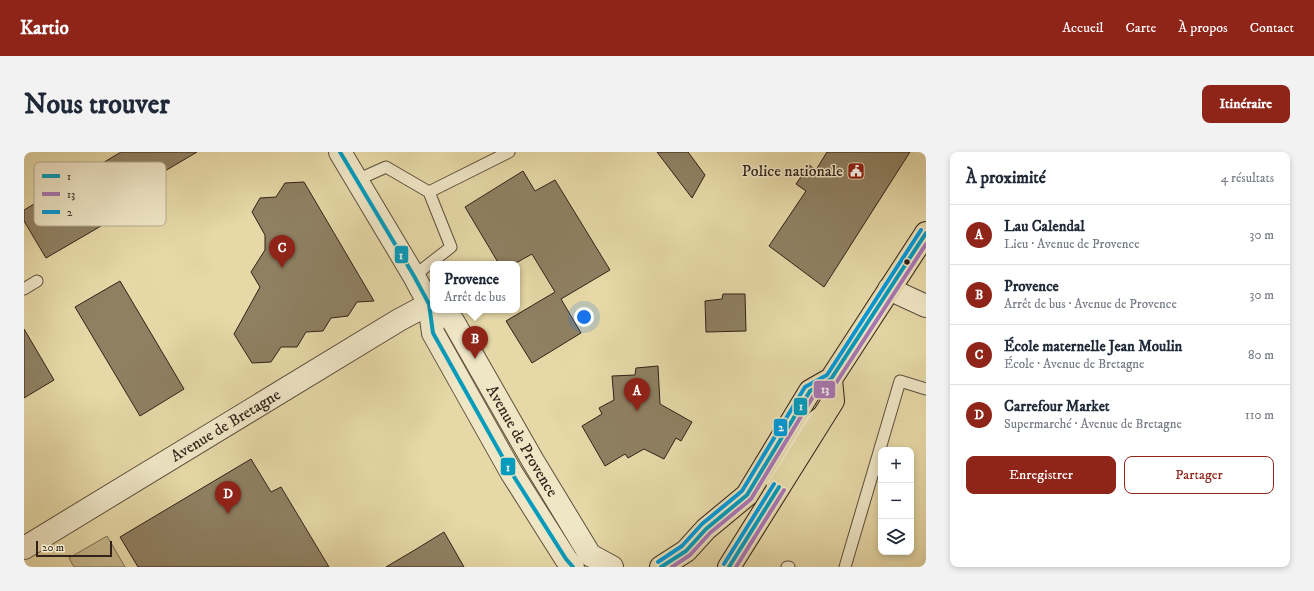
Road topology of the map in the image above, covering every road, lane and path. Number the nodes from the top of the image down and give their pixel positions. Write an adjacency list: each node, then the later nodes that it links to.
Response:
1 (340, 152): 3 (street, Avenue de Provence)
2 (510, 152): 4 (lane)
3 (356, 180): 4 (lane); 8 (street, Avenue de Provence)
4 (429, 192): 6 (lane)
5 (926, 233): 11 (main road)
6 (433, 261)
7 (430, 263): 8 (lane)
8 (414, 276): 12 (street, Avenue de Provence)
9 (37, 281): 10 (lane)
10 (24, 289)
11 (889, 289): 13 (street); 17 (main road)
12 (430, 302)
13 (926, 306)
14 (430, 308): 22 (street, Avenue de Bretagne)
15 (433, 313): 23 (street, Avenue de Provence)
16 (442, 313): 24 (street, Avenue de Provence)
17 (831, 380): 19 (main road); 20 (main road)
18 (926, 389): 27 (lane)
19 (823, 416): 20 (street); 21 (main road)
20 (769, 460): 21 (street); 25 (main road)
21 (779, 487): 26 (main road)
22 (24, 548)
23 (573, 567)
24 (612, 567)
25 (661, 567)
26 (729, 567)
27 (845, 567)

